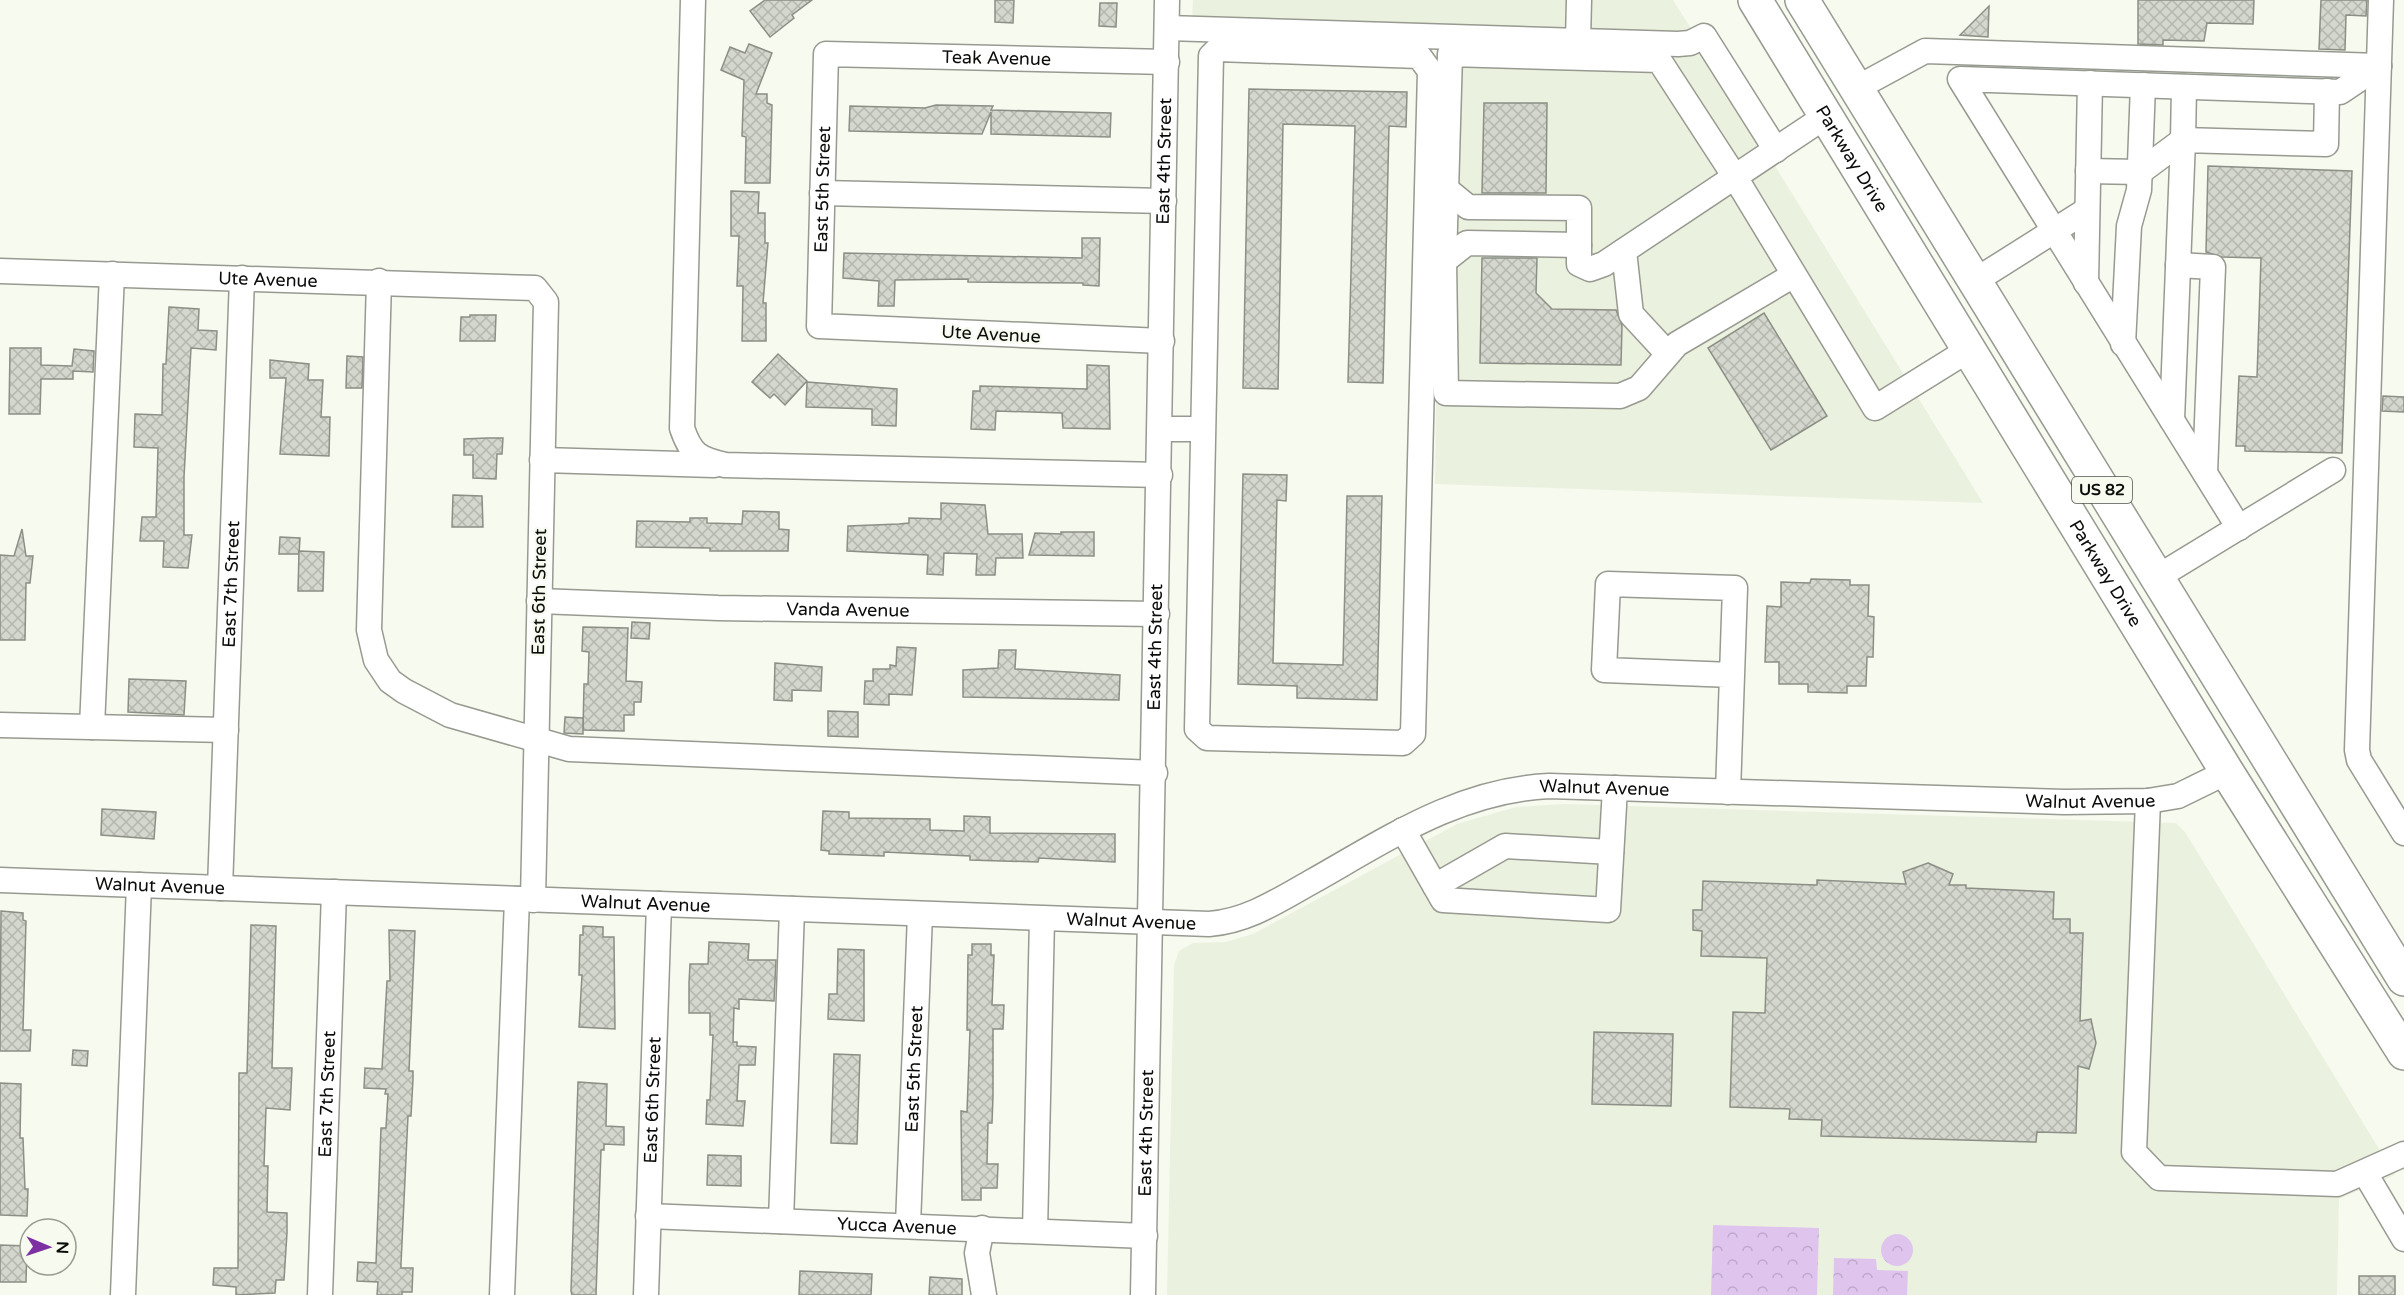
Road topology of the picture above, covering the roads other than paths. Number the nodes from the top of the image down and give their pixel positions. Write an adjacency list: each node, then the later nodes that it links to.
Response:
1 (693, 0): 49 (street)
2 (1167, 0): 7 (street, East 4th Street)
3 (1579, 0): 8 (street)
4 (1755, 0): 17 (highway, Parkway Drive / US 82)
5 (1802, 0): 15 (highway, Parkway Drive / US 82)
6 (2381, 0): 11 (street)
7 (1167, 28): 8 (street); 10 (street, East 4th Street)
8 (1578, 41): 19 (street)
9 (826, 54): 10 (street, Teak Avenue); 24 (street, East 5th Street)
10 (1167, 62): 25 (street, East 4th Street)
11 (2379, 66): 15 (street); 16 (street); 69 (street)
12 (2090, 84): 13 (street); 20 (street); 27 (street)
13 (2143, 85): 14 (street); 21 (street)
14 (2184, 87): 16 (street); 18 (street)
15 (1855, 89): 37 (highway, Parkway Drive / US 82)
16 (2327, 92): 18 (street)
17 (1826, 116): 19 (street); 43 (highway, Parkway Drive / US 82)
18 (2183, 140): 21 (street); 31 (street)
19 (1776, 150): 22 (street)
20 (2088, 171): 21 (street); 26 (street)
21 (2140, 172): 42 (street)
22 (1735, 177): 23 (street); 29 (street); 34 (street)
23 (1446, 189): 28 (street); 30 (street)
24 (822, 193): 25 (street); 40 (street, East 5th Street)
25 (1164, 201): 41 (street, East 4th Street)
26 (2087, 210): 27 (street); 38 (street)
27 (2055, 232): 37 (street); 38 (street)
28 (1580, 245): 29 (street); 30 (street)
29 (1624, 251): 44 (street)
30 (1444, 261): 44 (street)
31 (2178, 266): 45 (street); 51 (street)
32 (0, 271): 33 (street, Ute Avenue)
33 (112, 274): 35 (street, Ute Avenue); 60 (street)
34 (1794, 275): 43 (street); 44 (street)
35 (242, 278): 36 (street, Ute Avenue); 61 (street, East 7th Street)
36 (379, 282): 39 (street, Ute Avenue); 62 (street)
37 (1973, 282): 53 (highway, Parkway Drive / US 82)
38 (2086, 283): 42 (street)
39 (536, 288): 48 (street, East 6th Street)
40 (819, 326): 41 (street, Ute Avenue)
41 (1162, 341): 46 (street, East 4th Street)
42 (2123, 344): 45 (street)
43 (1970, 350): 63 (highway, Parkway Drive / US 82)
44 (1667, 353)
45 (2172, 420): 51 (street)
46 (1161, 429): 47 (street); 52 (street, East 4th Street)
47 (1202, 429): 47 (street)
48 (542, 460): 49 (street); 56 (street, East 6th Street)
49 (725, 465): 52 (street)
50 (2333, 470): 54 (street)
51 (2205, 473): 54 (street)
52 (1160, 475): 57 (street, East 4th Street)
53 (2122, 523): 55 (highway, Parkway Drive / US 82); 63 (highway)
54 (2239, 528): 55 (street)
55 (2156, 578): 82 (highway, Parkway Drive / US 82)
56 (539, 601): 57 (street, Vanda Avenue); 62 (street, East 6th Street)
57 (1157, 614): 64 (street, East 4th Street)
58 (1732, 675): 58 (street); 66 (street)
59 (0, 725): 60 (street)
60 (92, 727): 61 (street)
61 (226, 730): 74 (street, East 7th Street)
62 (536, 741): 64 (street); 76 (street, East 6th Street)
63 (2227, 772): 67 (street, Walnut Avenue); 82 (highway); 83 (highway, Parkway Drive / US 82)
64 (1155, 773): 81 (street, East 4th Street)
65 (1615, 788): 66 (street, Walnut Avenue); 68 (street, Walnut Avenue); 70 (street)
66 (1728, 792): 67 (street, Walnut Avenue)
67 (2148, 801): 85 (street)
68 (1403, 830): 73 (street); 81 (street, Walnut Avenue)
69 (2404, 833)
70 (1611, 852): 73 (street); 73 (street)
71 (0, 879): 72 (street, Walnut Avenue)
72 (139, 885): 74 (street, Walnut Avenue); 93 (street)
73 (1435, 886)
74 (220, 888): 75 (street, Walnut Avenue)
75 (334, 892): 76 (street, Walnut Avenue); 94 (street, East 7th Street)
76 (525, 899): 77 (street, Walnut Avenue); 95 (street, East 6th Street)
77 (659, 904): 78 (street, Walnut Avenue); 86 (street, East 6th Street)
78 (792, 909): 79 (street, Walnut Avenue); 87 (street)
79 (920, 914): 80 (street, Walnut Avenue); 88 (street, East 5th Street)
80 (1042, 918): 81 (street, Walnut Avenue); 90 (street)
81 (1152, 923): 91 (street, East 4th Street)
82 (2403, 978)
83 (2404, 1053)
84 (2404, 1154): 85 (street)
85 (2365, 1173): 92 (street)
86 (648, 1216): 87 (street, Yucca Avenue); 96 (street, East 6th Street)
87 (781, 1221): 88 (street, Yucca Avenue)
88 (908, 1225): 89 (street, Yucca Avenue)
89 (982, 1228): 90 (street, Yucca Avenue); 97 (street)
90 (1035, 1231): 91 (street, Yucca Avenue)
91 (1145, 1236): 98 (street, East 4th Street)
92 (2404, 1239)
93 (123, 1295)
94 (320, 1295)
95 (502, 1295)
96 (646, 1295)
97 (984, 1295)
98 (1143, 1295)

